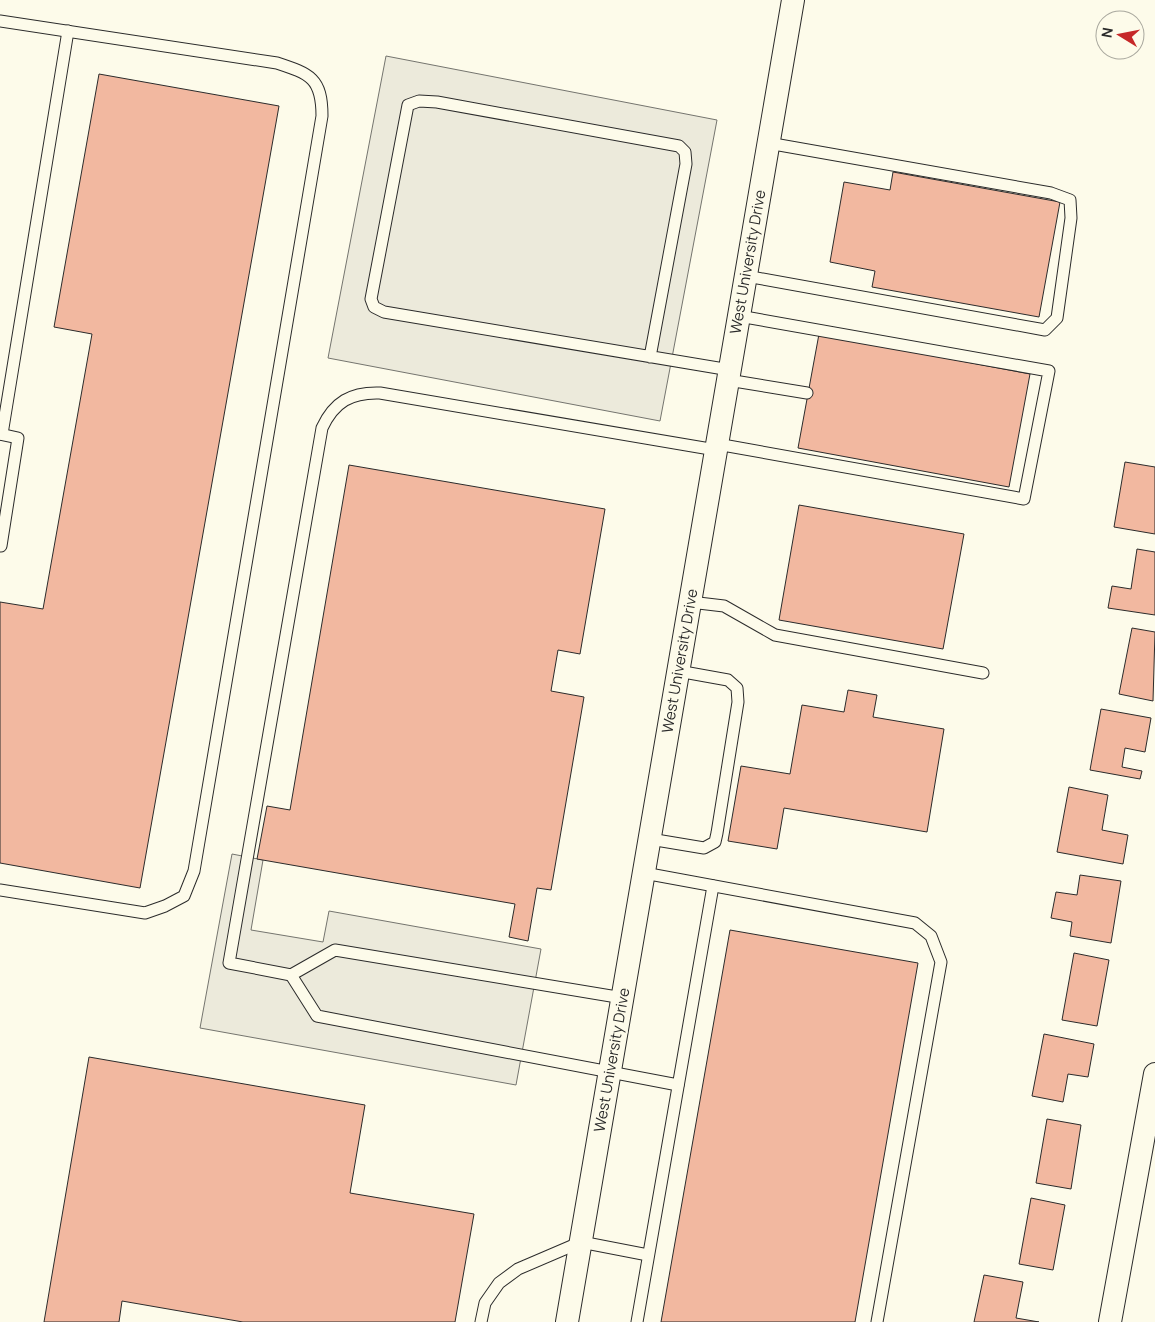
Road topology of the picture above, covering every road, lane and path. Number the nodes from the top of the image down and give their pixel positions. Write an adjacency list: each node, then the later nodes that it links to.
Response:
1 (793, 0): 4 (street, West University Drive)
2 (0, 21): 3 (lane)
3 (68, 31): 10 (lane); 19 (lane)
4 (768, 143): 5 (street, West University Drive); 5 (lane)
5 (746, 276): 6 (street, West University Drive)
6 (739, 316): 8 (street, West University Drive); 11 (lane)
7 (650, 357): 7 (lane); 8 (lane)
8 (729, 375): 9 (lane); 11 (street, West University Drive)
9 (807, 393)
10 (1, 434): 12 (lane)
11 (717, 447): 13 (street, West University Drive); 20 (lane)
12 (1, 546)
13 (690, 602): 14 (street, West University Drive); 15 (lane)
14 (678, 671): 16 (street, West University Drive); 16 (lane)
15 (983, 672)
16 (650, 839): 17 (street, West University Drive)
17 (644, 873): 18 (lane); 21 (street, West University Drive)
18 (713, 886): 24 (lane); 30 (lane)
19 (0, 890)
20 (291, 975): 21 (lane); 22 (lane)
21 (623, 998): 22 (street, West University Drive)
22 (610, 1072): 24 (lane); 25 (street, West University Drive)
23 (1155, 1074): 31 (street)
24 (678, 1085): 26 (lane)
25 (581, 1242): 26 (lane); 27 (lane); 28 (street, West University Drive)
26 (648, 1255): 29 (lane)
27 (481, 1322)
28 (567, 1322)
29 (637, 1322)
30 (877, 1322)
31 (1110, 1322)

